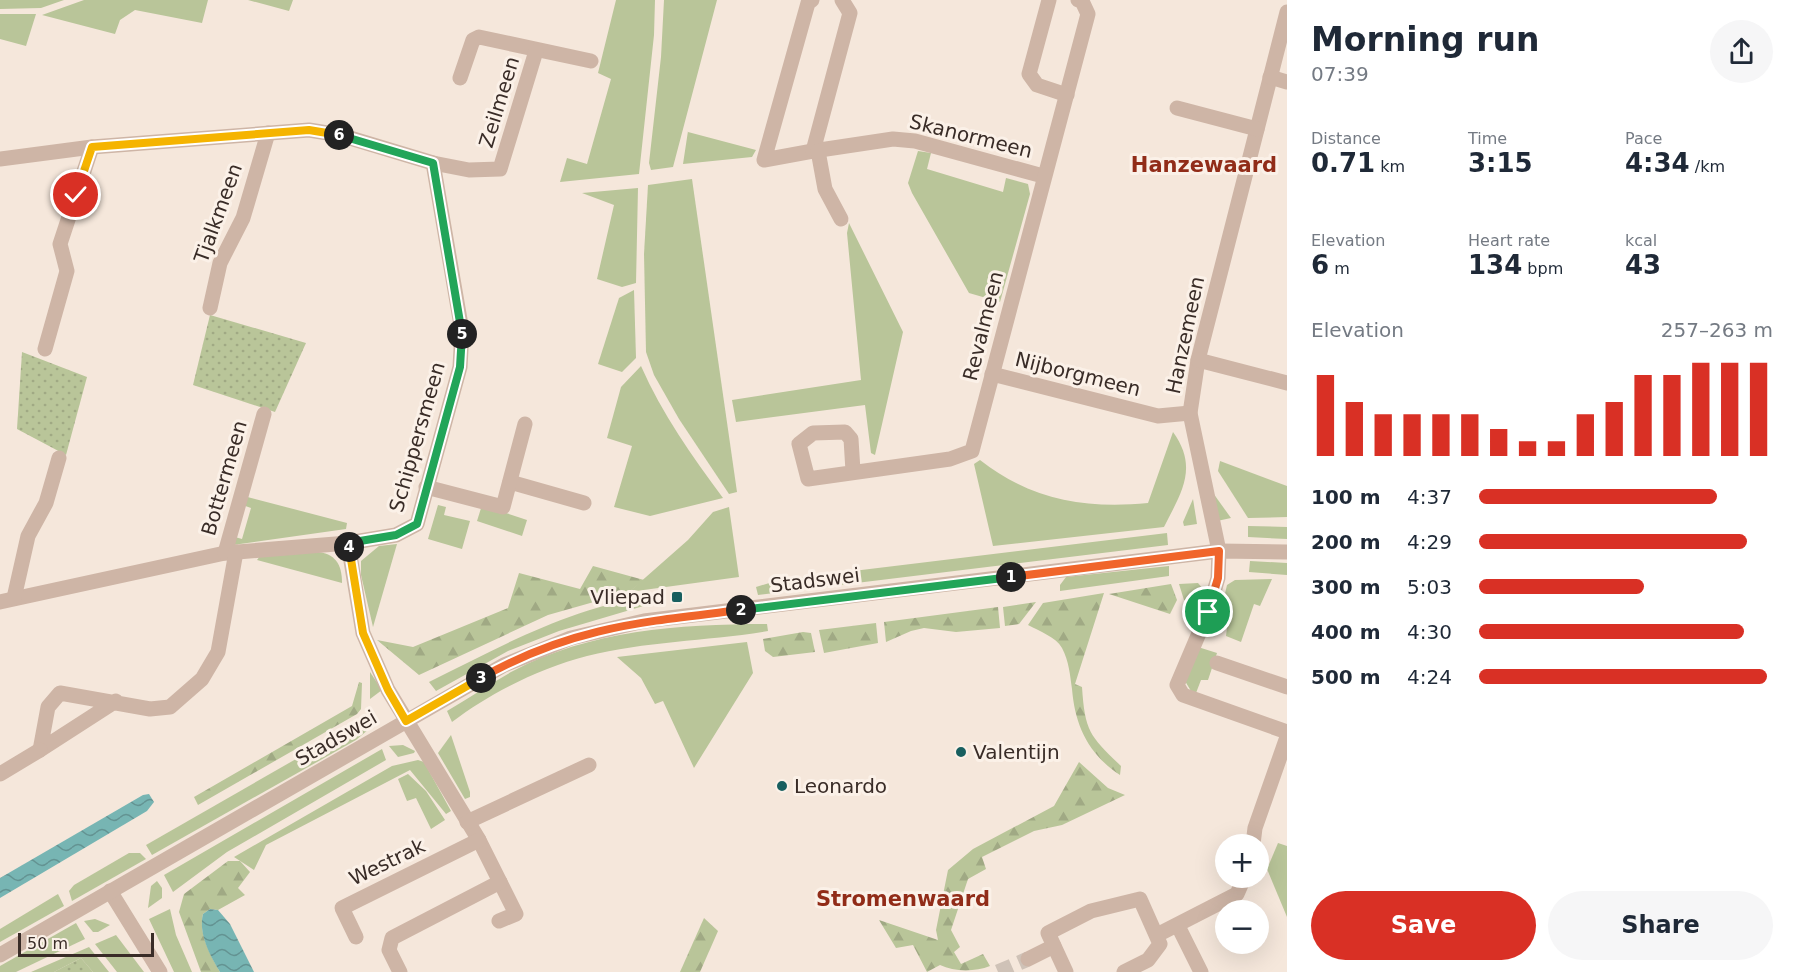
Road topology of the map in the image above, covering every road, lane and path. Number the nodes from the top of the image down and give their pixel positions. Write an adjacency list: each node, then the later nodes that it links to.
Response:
1 (812, 0): 16 (street, Skanormeen)
2 (842, 0): 16 (street)
3 (1049, 0): 11 (street)
4 (1078, 0): 11 (street, Revalmeen)
5 (1287, 12): 8 (street, Hanzemeen)
6 (536, 51): 7 (street); 9 (street); 18 (street, Zeilmeen)
7 (591, 61)
8 (1270, 77): 10 (street); 13 (street, Hanzemeen)
9 (460, 78)
10 (1287, 82)
11 (1067, 95): 19 (street, Revalmeen)
12 (1177, 108): 13 (street)
13 (1257, 129): 23 (street, Hanzemeen)
14 (268, 133): 15 (street); 18 (street); 21 (street, Tjalkmeen)
15 (92, 147): 17 (street); 22 (street)
16 (815, 151): 19 (street, Skanormeen); 20 (street)
17 (0, 159)
18 (433, 163): 32 (street, Schippersmeen)
19 (1043, 176): 24 (street, Revalmeen)
20 (841, 219)
21 (210, 308)
22 (45, 348)
23 (1198, 360): 25 (street); 26 (street, Hanzemeen)
24 (992, 374): 26 (street, Nijborgmeen); 30 (street, Revalmeen)
25 (1287, 383)
26 (1190, 413): 35 (street, Hanzemeen)
27 (264, 414): 37 (street, Bottermeen)
28 (525, 424): 31 (street)
29 (59, 458): 38 (street)
30 (853, 471)
31 (510, 482): 32 (street); 33 (street)
32 (426, 487): 34 (street, Schippersmeen)
33 (584, 503)
34 (348, 543): 37 (street, Schippersmeen); 42 (street)
35 (1219, 551): 36 (street, Stadswei); 42 (street, Stadswei); 43 (street, Hanzemeen)
36 (1287, 552)
37 (231, 553): 38 (street, Schippersmeen); 41 (street, Bottermeen)
38 (7, 600)
39 (1217, 663): 40 (street)
40 (1287, 687)
41 (116, 701): 44 (street); 44 (street, Bottermeen)
42 (406, 721): 47 (street); 52 (street, Stadswei)
43 (1287, 734): 48 (street)
44 (40, 750): 46 (street)
45 (589, 765): 47 (street)
46 (0, 774)
47 (467, 822): 49 (street)
48 (1254, 834)
49 (479, 840): 50 (street); 56 (street, Westrak)
50 (501, 882): 53 (street); 62 (street)
51 (1240, 888): 54 (street)
52 (110, 891): 58 (street, Stadswei); 61 (street)
53 (499, 921)
54 (1178, 926): 55 (street); 65 (street)
55 (1157, 935): 57 (street); 60 (street)
56 (356, 937)
57 (1054, 946): 59 (street); 63 (street)
58 (0, 955)
59 (1028, 958)
60 (1151, 966): 64 (street)
61 (160, 972)
62 (400, 972)
63 (1066, 972)
64 (1124, 972)
65 (1201, 972)

